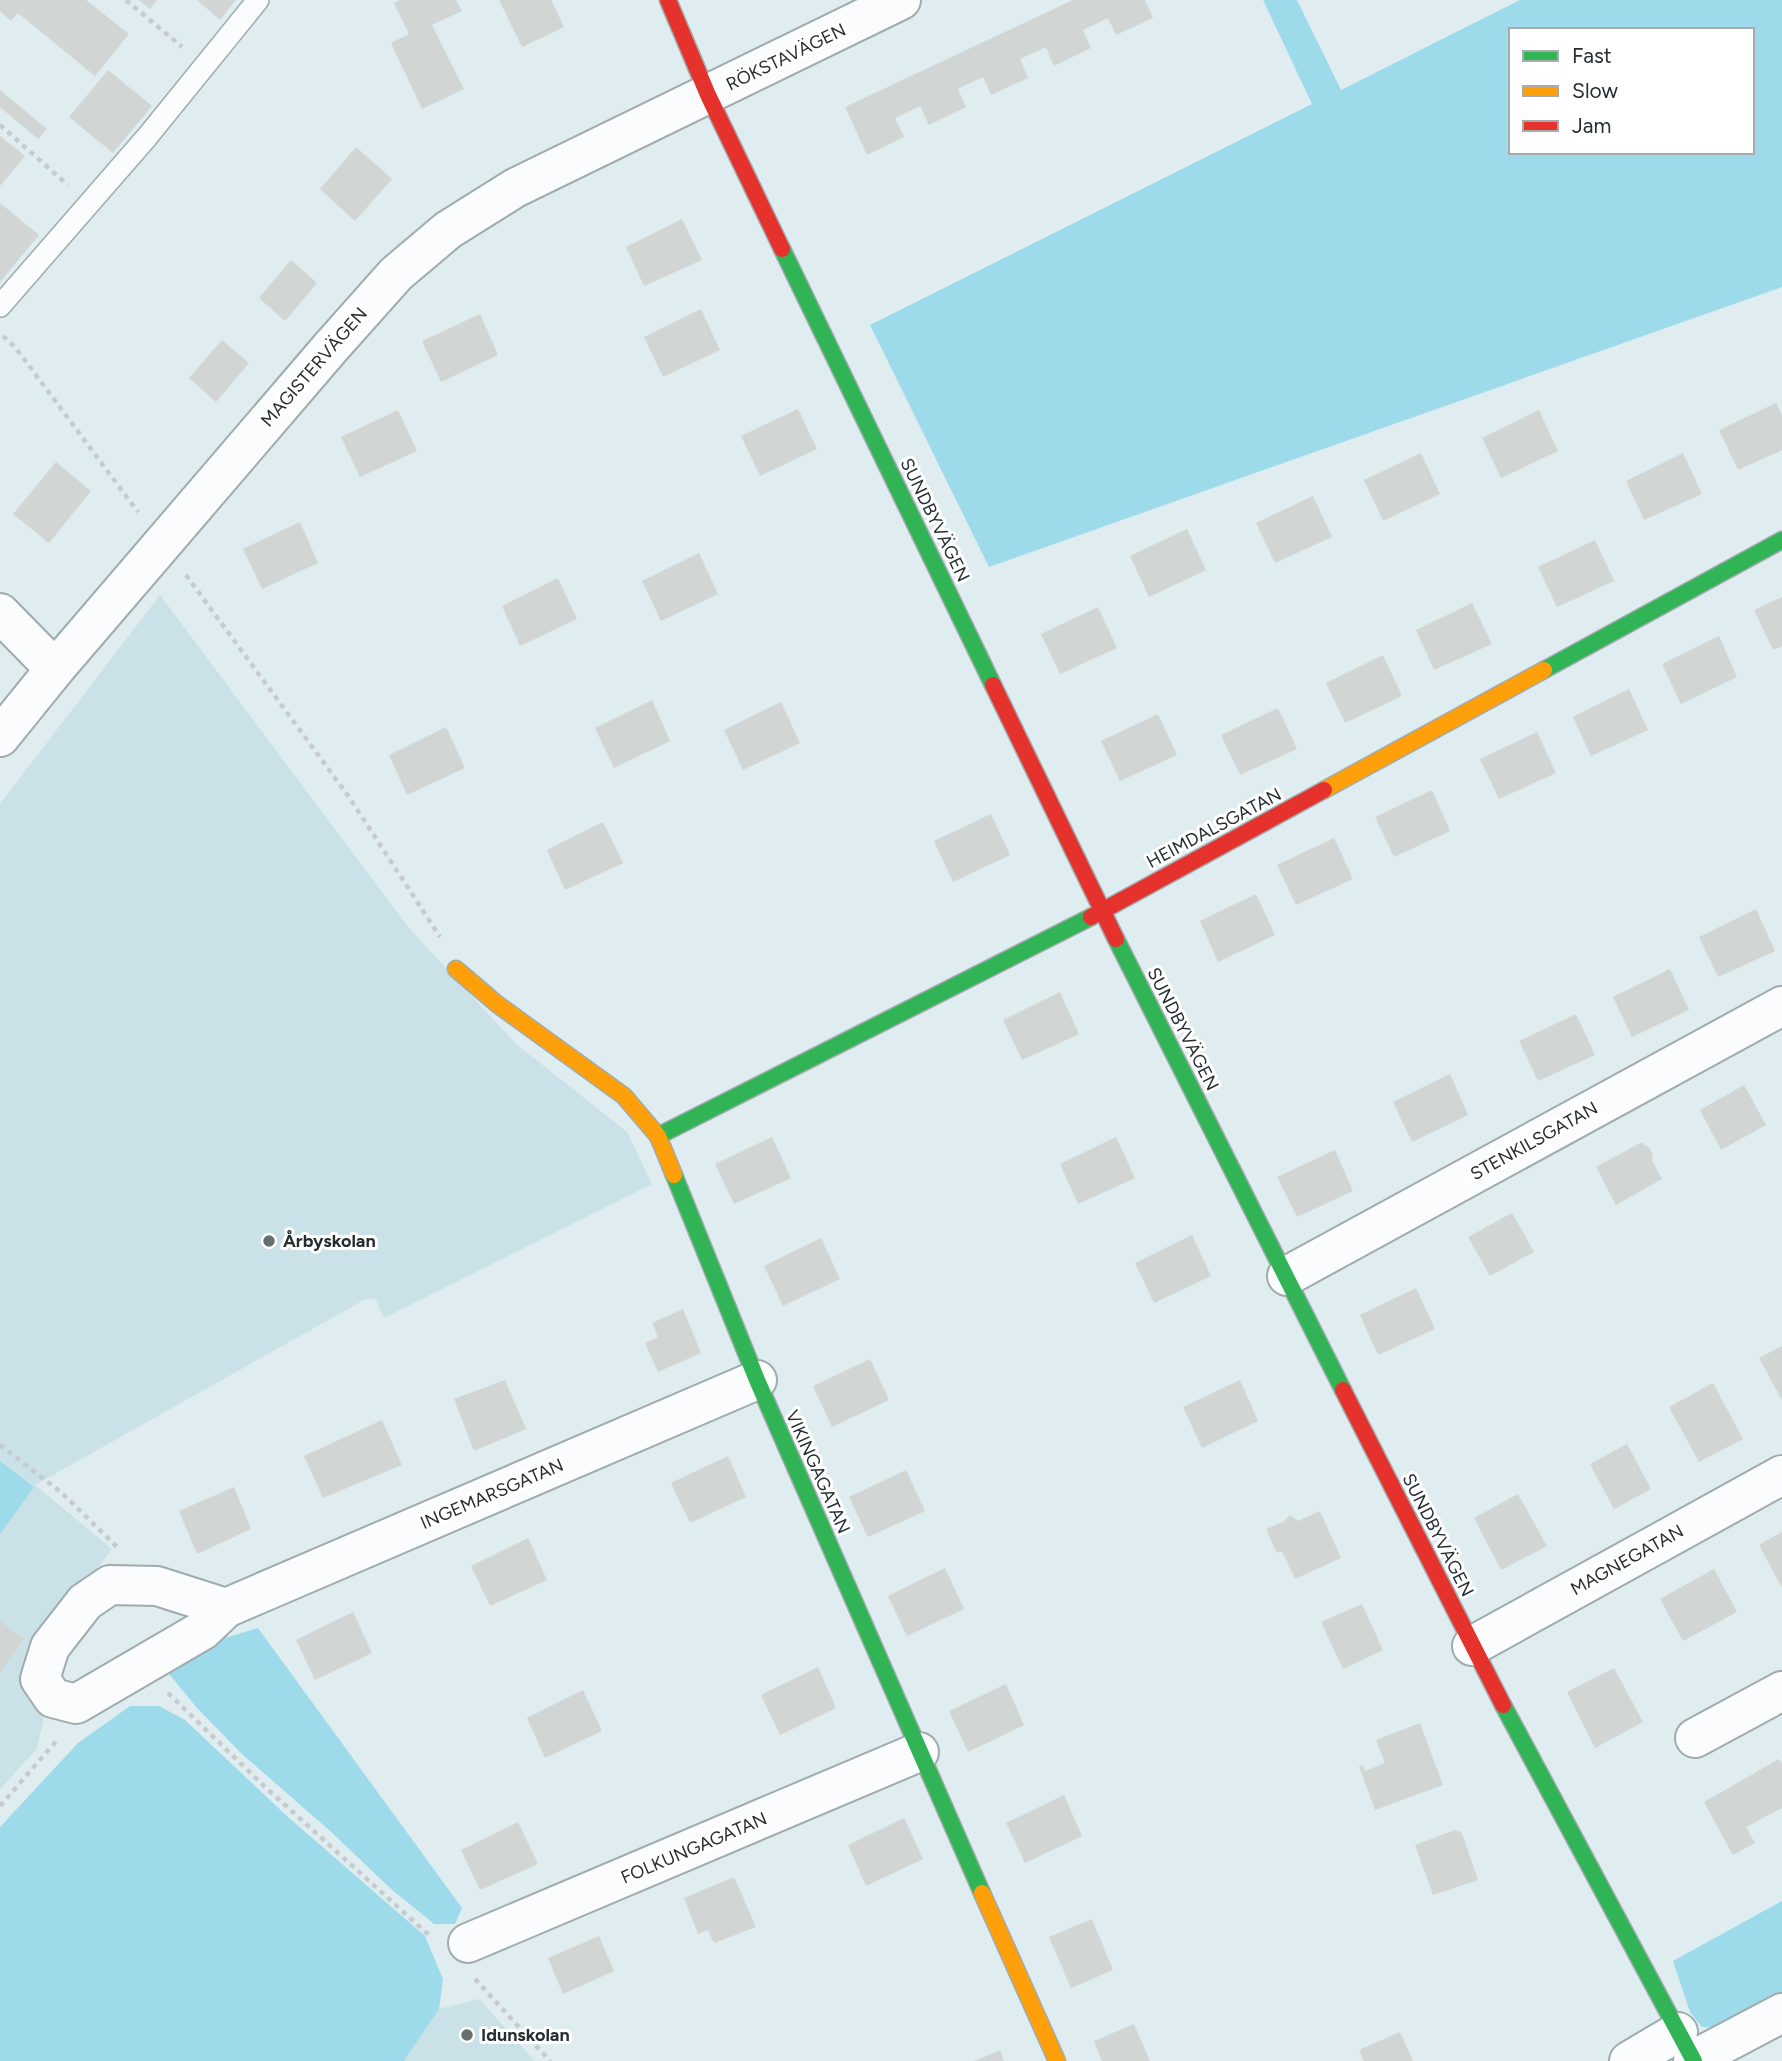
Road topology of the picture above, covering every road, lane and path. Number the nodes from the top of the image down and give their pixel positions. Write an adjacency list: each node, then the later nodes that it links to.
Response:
1 (127, 0): 5 (path)
2 (258, 0): 5 (lane)
3 (668, 0): 6 (street, SUNDBYVÄGEN)
4 (901, 0): 6 (street, RÖKSTAVÄGEN)
5 (204, 66): 8 (lane)
6 (708, 96): 12 (street, MAGISTERVÄGEN); 16 (street, SUNDBYVÄGEN)
7 (0, 125): 8 (path)
8 (89, 203): 9 (lane)
9 (0, 306)
10 (0, 333): 12 (path)
11 (1782, 540): 16 (street, HEIMDALSGATAN)
12 (162, 543): 14 (street, MAGISTERVÄGEN); 17 (path)
13 (0, 613): 14 (street)
14 (55, 669): 15 (street, MAGISTERVÄGEN)
15 (0, 737)
16 (1102, 911): 19 (street, HEIMDALSGATAN); 20 (street, SUNDBYVÄGEN)
17 (456, 969): 19 (street, VIKINGAGATAN)
18 (1782, 1006): 20 (street, STENKILSGATAN)
19 (658, 1136): 21 (street, VIKINGAGATAN)
20 (1287, 1276): 26 (street, SUNDBYVÄGEN)
21 (757, 1380): 25 (street, INGEMARSGATAN); 31 (street, VIKINGAGATAN)
22 (0, 1445): 24 (path)
23 (1782, 1475): 26 (street, MAGNEGATAN)
24 (127, 1586): 25 (street); 29 (street)
25 (226, 1608): 27 (street, INGEMARSGATAN)
26 (1472, 1646): 35 (street, SUNDBYVÄGEN)
27 (150, 1662): 29 (street, INGEMARSGATAN); 33 (path)
28 (1782, 1691): 30 (street)
29 (76, 1704): 32 (path)
30 (1695, 1738)
31 (919, 1752): 33 (street, FOLKUNGAGATAN); 37 (street, VIKINGAGATAN)
32 (0, 1806)
33 (459, 1953): 36 (path)
34 (1782, 2013): 35 (street)
35 (1688, 2051): 38 (street)
36 (550, 2061)
37 (1057, 2061)
38 (1629, 2061)

